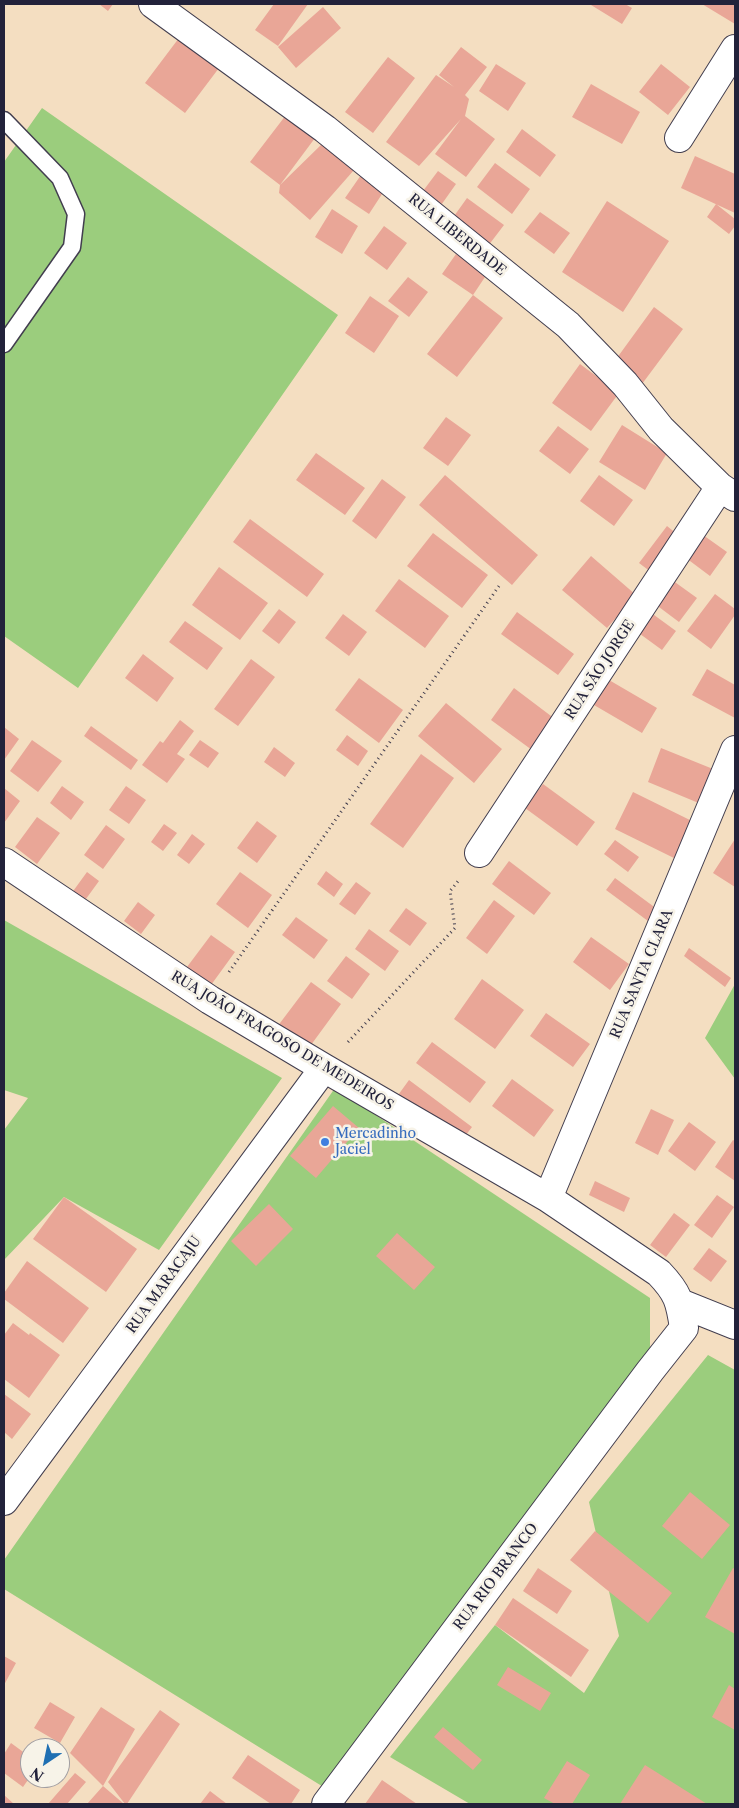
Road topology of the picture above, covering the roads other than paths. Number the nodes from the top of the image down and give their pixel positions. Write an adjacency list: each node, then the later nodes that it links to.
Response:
1 (153, 4): 6 (street, RUA LIBERDADE)
2 (735, 50): 4 (street)
3 (4, 120): 5 (lane)
4 (679, 138)
5 (4, 344)
6 (728, 492): 8 (street, RUA SÃO JORGE)
7 (735, 750): 11 (street, RUA SANTA CLARA)
8 (479, 853)
9 (4, 862): 10 (street, RUA JOÃO FRAGOSO DE MEDEIROS)
10 (324, 1068): 11 (street, RUA JOÃO FRAGOSO DE MEDEIROS); 15 (street, RUA MARACAJU)
11 (548, 1198): 12 (street, RUA JOÃO FRAGOSO DE MEDEIROS)
12 (680, 1303): 13 (street); 14 (street, RUA JOÃO FRAGOSO DE MEDEIROS)
13 (735, 1325)
14 (666, 1351): 16 (street, RUA RIO BRANCO)
15 (4, 1501)
16 (326, 1804)

